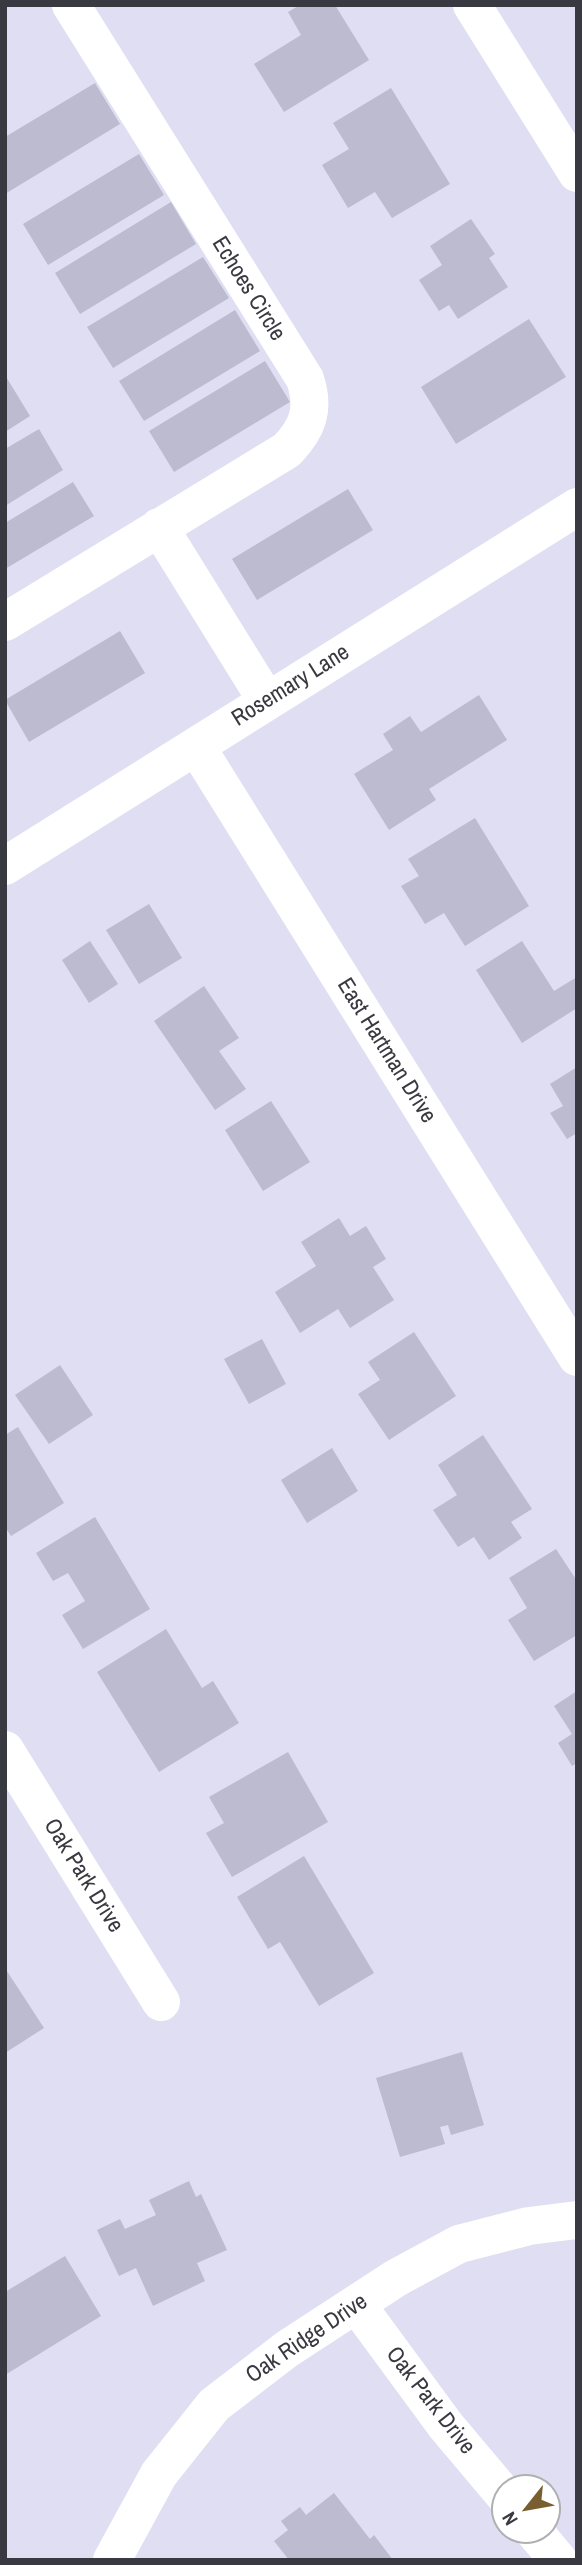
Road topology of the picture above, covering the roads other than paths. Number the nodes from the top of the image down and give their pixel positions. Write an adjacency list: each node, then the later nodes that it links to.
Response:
1 (71, 5): 5 (street, Echoes Circle)
2 (472, 5): 3 (street)
3 (577, 173)
4 (577, 507): 7 (street, Rosemary Lane)
5 (159, 527): 6 (street, Echoes Circle); 7 (street)
6 (5, 622)
7 (267, 701): 8 (street, Rosemary Lane)
8 (196, 746): 9 (street, Rosemary Lane); 10 (street, East Hartman Drive)
9 (5, 866)
10 (577, 1357)
11 (5, 1751): 12 (street, Oak Park Drive)
12 (161, 2001)
13 (577, 2220): 14 (street, Oak Ridge Drive)
14 (357, 2305): 15 (street, Oak Park Drive); 17 (street, Oak Ridge Drive)
15 (491, 2479)
16 (545, 2544): 18 (street)
17 (112, 2560)
18 (558, 2560)

